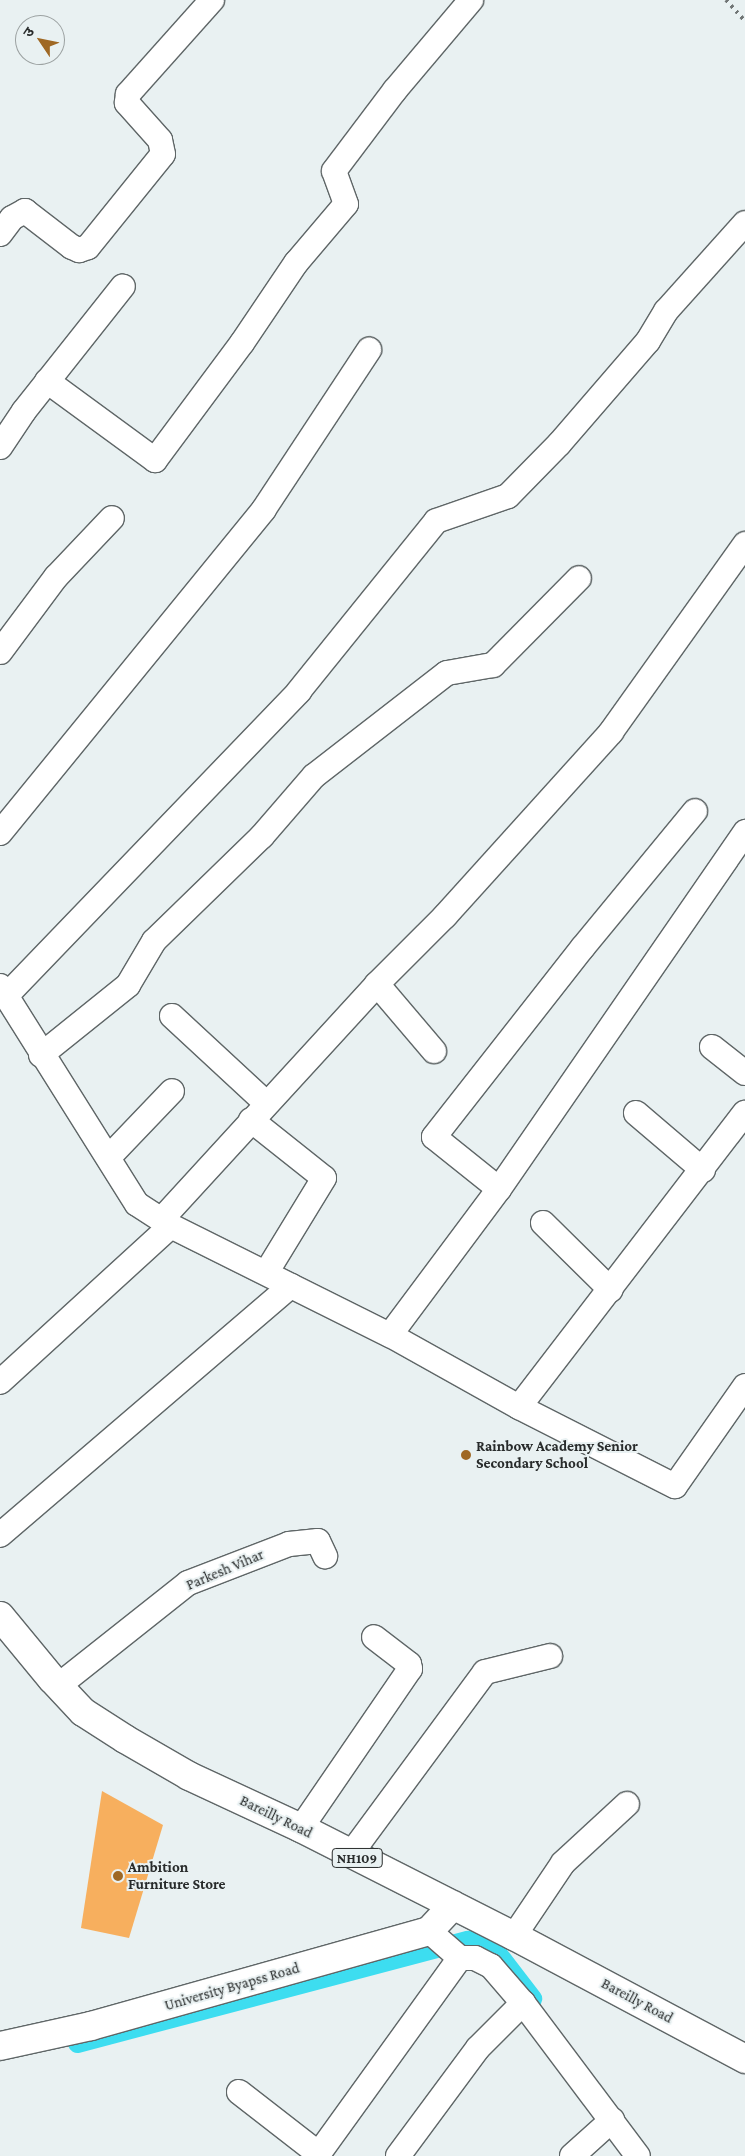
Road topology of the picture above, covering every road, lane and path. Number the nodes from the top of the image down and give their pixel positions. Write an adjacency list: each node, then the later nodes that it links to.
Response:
1 (212, 0): 4 (street)
2 (471, 0): 7 (street)
3 (745, 223): 17 (street)
4 (0, 234)
5 (123, 286): 7 (street)
6 (370, 350): 15 (street)
7 (47, 381): 8 (street)
8 (0, 447)
9 (112, 518): 12 (street)
10 (745, 544): 16 (street)
11 (579, 578): 21 (street)
12 (0, 652)
13 (695, 811): 29 (street)
14 (745, 832): 29 (street)
15 (0, 833)
16 (377, 984): 20 (street); 24 (street)
17 (5, 1004): 21 (street)
18 (172, 1016): 24 (street)
19 (712, 1047): 22 (street)
20 (434, 1051)
21 (41, 1055): 27 (street)
22 (745, 1072)
23 (172, 1091): 27 (street)
24 (259, 1112): 30 (street); 32 (street)
25 (636, 1113): 28 (street)
26 (745, 1113): 28 (street)
27 (109, 1158): 30 (street)
28 (702, 1170): 34 (street)
29 (499, 1189): 35 (street)
30 (166, 1223): 32 (street); 36 (street)
31 (544, 1223): 34 (street)
32 (266, 1273): 33 (street)
33 (291, 1286): 35 (street); 39 (street)
34 (612, 1290): 38 (street)
35 (390, 1335): 38 (street)
36 (0, 1382)
37 (742, 1396): 38 (street)
38 (519, 1407)
39 (0, 1536)
40 (325, 1556): 44 (street, Parkesh Vihar)
41 (0, 1616): 44 (main road, Bareilly Road / NH109)
42 (374, 1637): 46 (street)
43 (550, 1656): 47 (street)
44 (58, 1686): 46 (main road, Bareilly Road / NH109)
45 (627, 1804): 49 (street)
46 (301, 1828): 47 (main road, Bareilly Road / NH109)
47 (350, 1855): 48 (main road, Bareilly Road / NH109)
48 (453, 1906): 49 (main road, Bareilly Road / NH109); 50 (main road)
49 (514, 1936): 53 (main road, Bareilly Road / NH109)
50 (446, 1946): 51 (street); 52 (main road, University Byapss Road); 56 (street)
51 (523, 2003): 55 (street); 57 (street)
52 (0, 2046)
53 (745, 2059)
54 (239, 2092): 56 (street)
55 (612, 2120): 58 (street); 59 (street)
56 (318, 2155)
57 (398, 2156)
58 (572, 2156)
59 (638, 2156)

